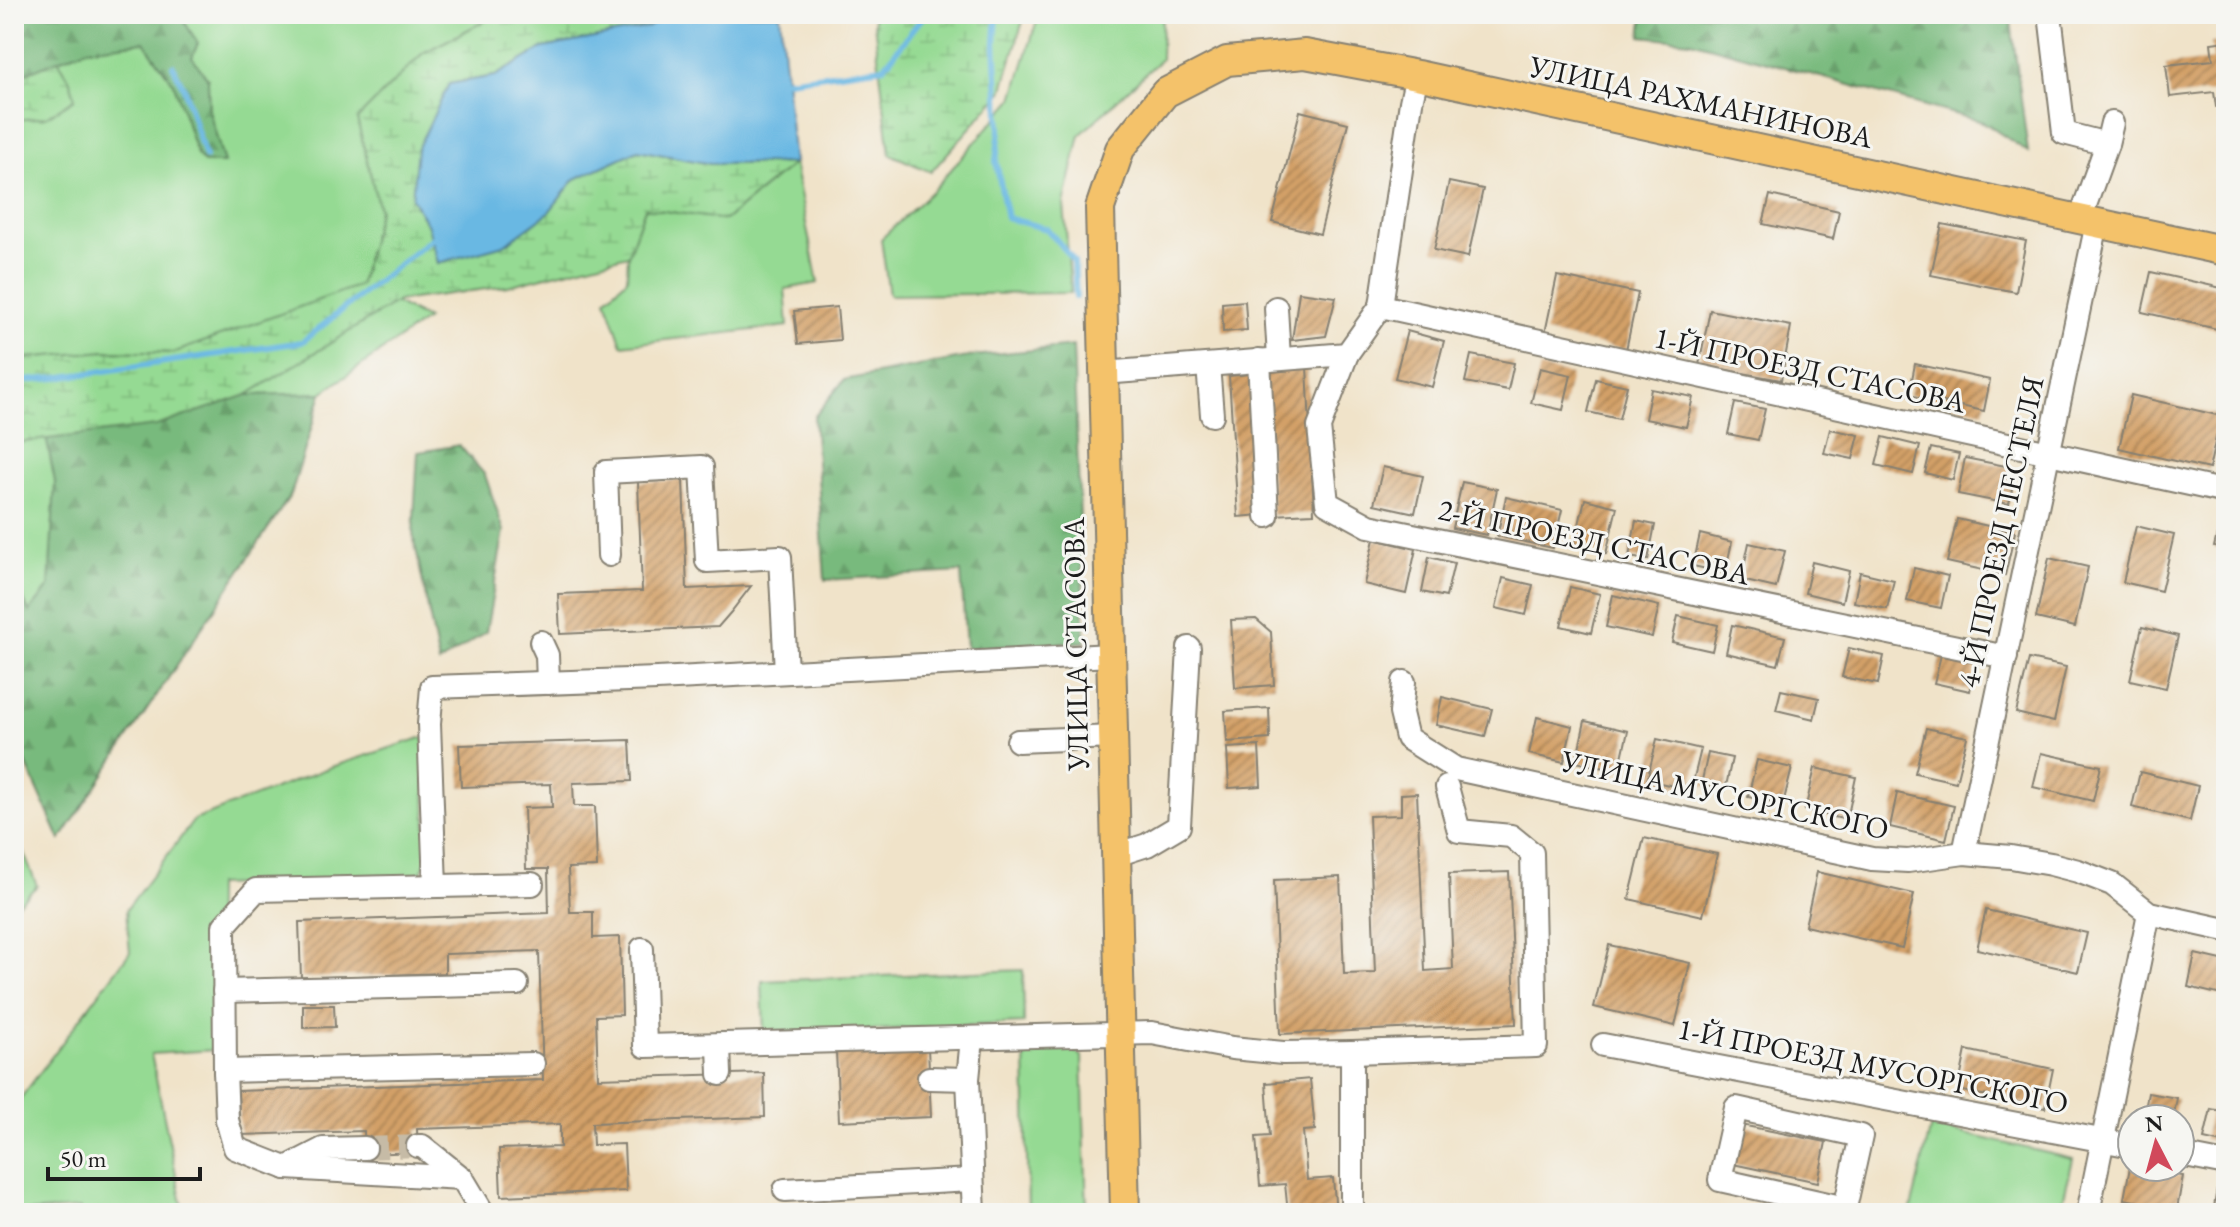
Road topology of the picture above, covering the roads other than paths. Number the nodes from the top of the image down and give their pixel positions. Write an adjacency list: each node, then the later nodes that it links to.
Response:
1 (2050, 14): 4 (street, 4-Й ПРОЕЗД ПЕСТЕЛЯ)
2 (1417, 75): 3 (main road, УЛИЦА РАХМАНИНОВА); 4 (main road, УЛИЦА РАХМАНИНОВА); 6 (street)
3 (1165, 93): 11 (main road, УЛИЦА СТАСОВА)
4 (2088, 221): 5 (main road, УЛИЦА РАХМАНИНОВА); 13 (street, 4-Й ПРОЕЗД ПЕСТЕЛЯ)
5 (2226, 251)
6 (1381, 306): 8 (street); 13 (street, 1-Й ПРОЕЗД СТАСОВА)
7 (1276, 308): 9 (street)
8 (1347, 354): 9 (street); 20 (street, 2-Й ПРОЕЗД СТАСОВА)
9 (1269, 359): 10 (street); 15 (street)
10 (1208, 365): 11 (street); 12 (street)
11 (1103, 373): 19 (main road, УЛИЦА СТАСОВА)
12 (1212, 415)
13 (2049, 453): 14 (street, 1-Й ПРОЕЗД СТАСОВА); 20 (street, 4-Й ПРОЕЗД ПЕСТЕЛЯ)
14 (2226, 492)
15 (1267, 516)
16 (609, 555): 21 (street)
17 (541, 642): 23 (street)
18 (1189, 648): 28 (street)
19 (1111, 655): 21 (street); 24 (main road, УЛИЦА СТАСОВА)
20 (2006, 657): 27 (street, 4-Й ПРОЕЗД ПЕСТЕЛЯ)
21 (786, 672): 23 (street)
22 (1404, 682): 27 (street, УЛИЦА МУСОРГСКОГО)
23 (548, 683): 30 (street)
24 (1113, 737): 25 (street); 28 (main road, УЛИЦА СТАСОВА)
25 (1018, 741)
26 (1447, 787): 40 (street)
27 (1964, 853): 31 (street, УЛИЦА МУСОРГСКОГО)
28 (1116, 855): 36 (main road, УЛИЦА СТАСОВА)
29 (532, 884): 30 (street)
30 (435, 886): 35 (street)
31 (2149, 913): 32 (street, УЛИЦА МУСОРГСКОГО); 46 (street)
32 (2226, 930)
33 (642, 949): 38 (street)
34 (517, 984): 35 (street)
35 (224, 991): 42 (street)
36 (1121, 1034): 37 (street); 40 (street); 59 (main road, УЛИЦА СТАСОВА)
37 (972, 1038): 38 (street); 45 (street)
38 (719, 1045): 43 (street)
39 (1603, 1045): 46 (street, 1-Й ПРОЕЗД МУСОРГСКОГО)
40 (1352, 1052): 60 (street)
41 (533, 1064): 42 (street)
42 (225, 1071): 52 (street)
43 (720, 1074)
44 (929, 1078): 45 (street)
45 (968, 1079): 54 (street)
46 (2102, 1140): 47 (street, 1-Й ПРОЕЗД МУСОРГСКОГО); 61 (street)
47 (2116, 1143)
48 (418, 1146): 53 (street)
49 (365, 1148): 52 (street)
50 (2196, 1158): 51 (street)
51 (2226, 1164)
52 (286, 1168): 53 (street)
53 (462, 1178): 57 (street)
54 (972, 1180): 55 (street); 58 (street)
55 (785, 1190)
56 (1831, 1209): 56 (street)
57 (483, 1213)
58 (974, 1213)
59 (1125, 1213)
60 (1352, 1213)
61 (2088, 1213)

